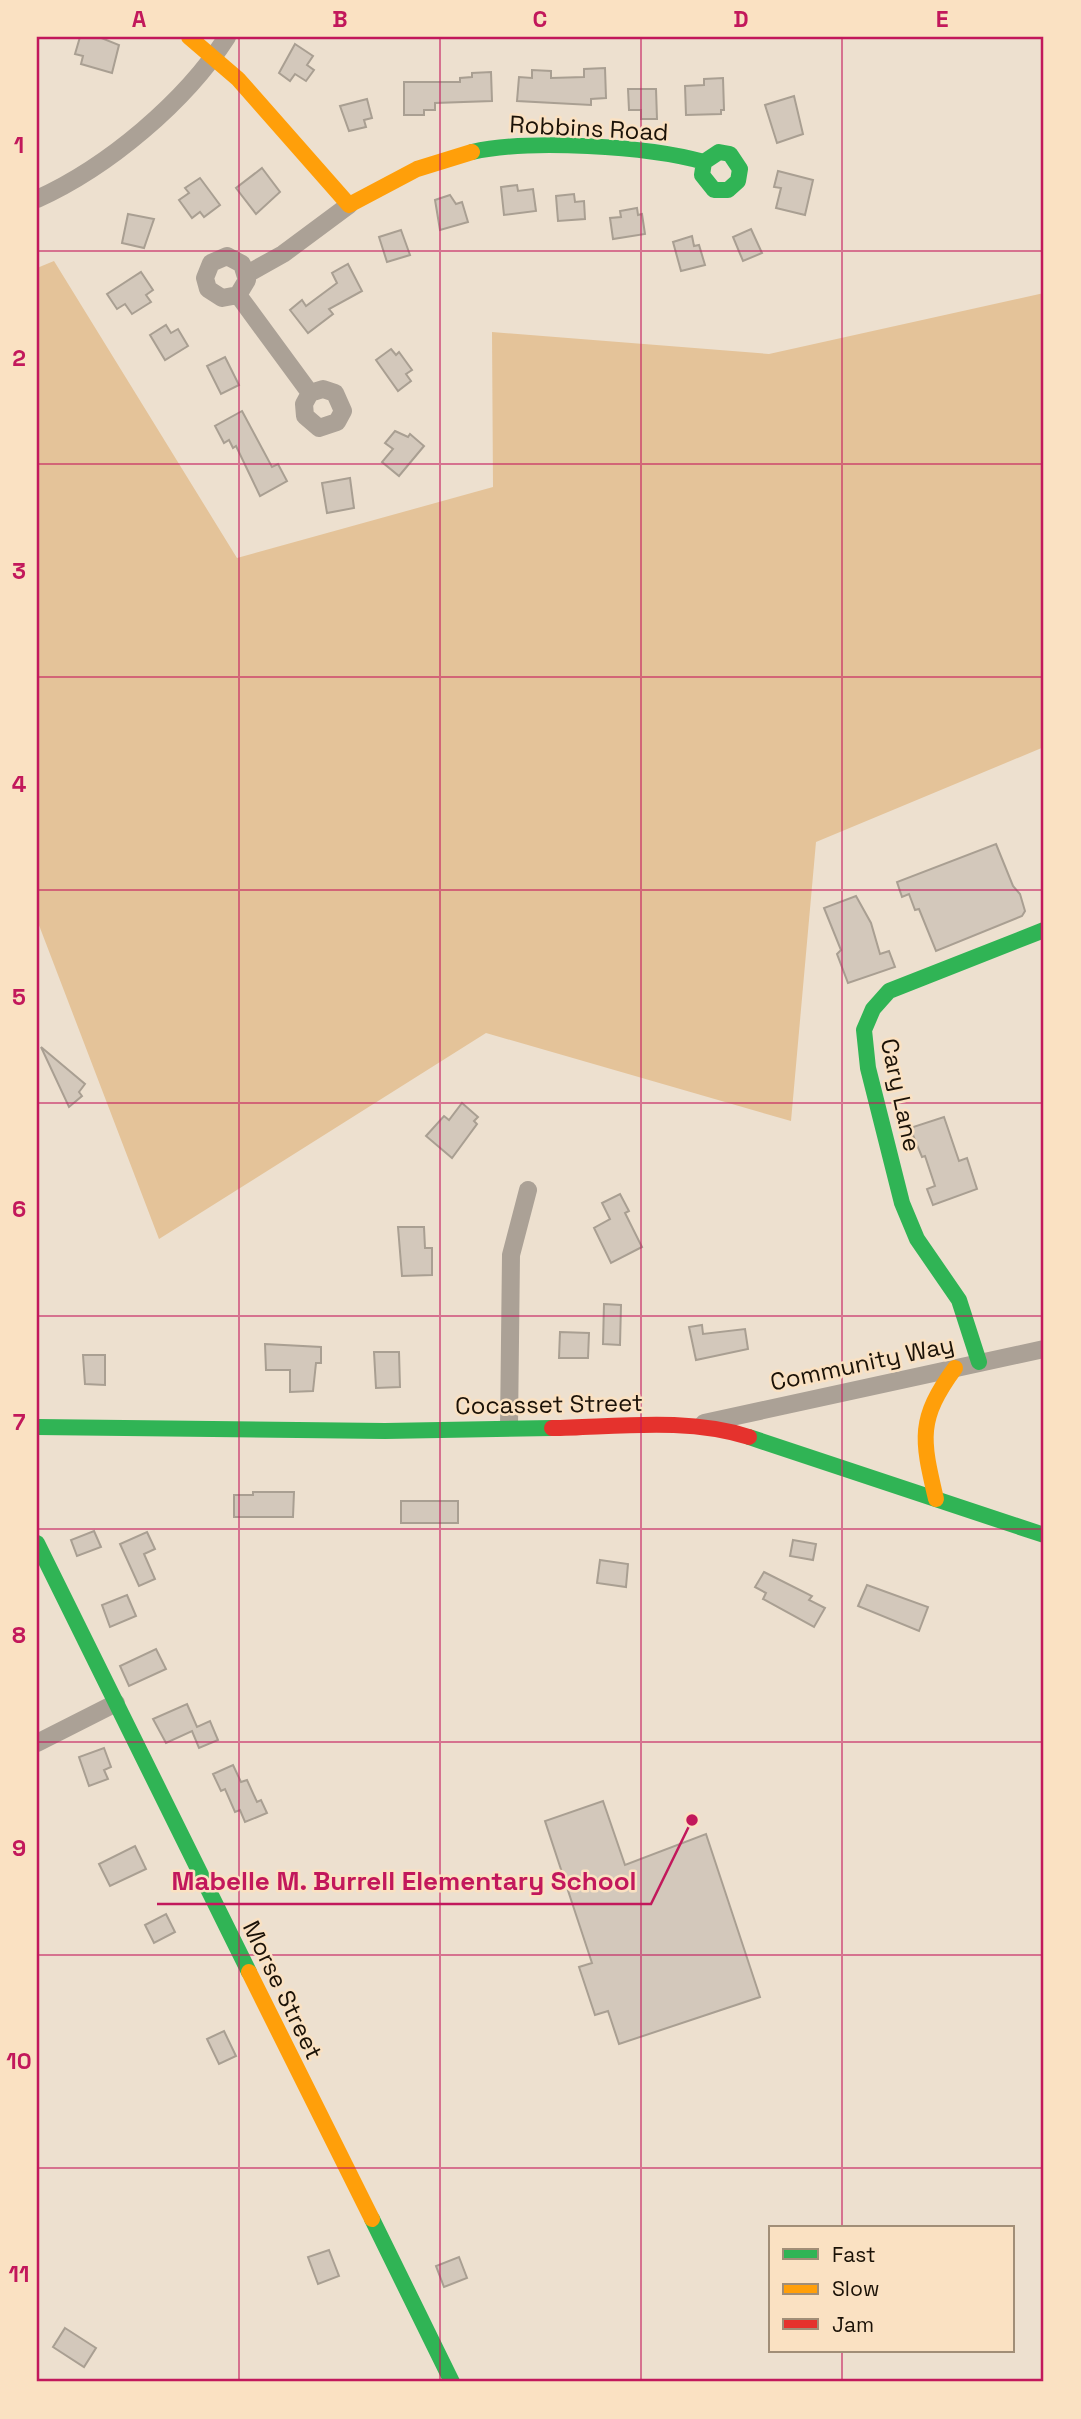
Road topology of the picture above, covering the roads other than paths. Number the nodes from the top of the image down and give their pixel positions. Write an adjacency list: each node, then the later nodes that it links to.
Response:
1 (190, 37): 3 (street)
2 (227, 37): 3 (street)
3 (215, 56): 5 (street); 6 (street)
4 (704, 162): 6 (street, Robbins Road)
5 (37, 199)
6 (349, 205): 7 (street)
7 (247, 274): 8 (street); 8 (street)
8 (238, 295): 9 (street)
9 (310, 393)
10 (1044, 930): 13 (street, Cary Lane)
11 (528, 1189): 17 (street)
12 (1044, 1349): 13 (street, Community Way)
13 (979, 1362): 14 (street, Community Way)
14 (956, 1368): 15 (street, Community Way); 18 (street)
15 (690, 1426): 17 (street, Cocasset Street); 18 (street, Cocasset Street)
16 (37, 1427): 17 (street, Cocasset Street)
17 (509, 1427)
18 (936, 1499): 19 (street, Cocasset Street)
19 (1044, 1535)
20 (37, 1543): 21 (street, Morse Street)
21 (116, 1703): 22 (street); 23 (street, Morse Street)
22 (37, 1743)
23 (452, 2382)

